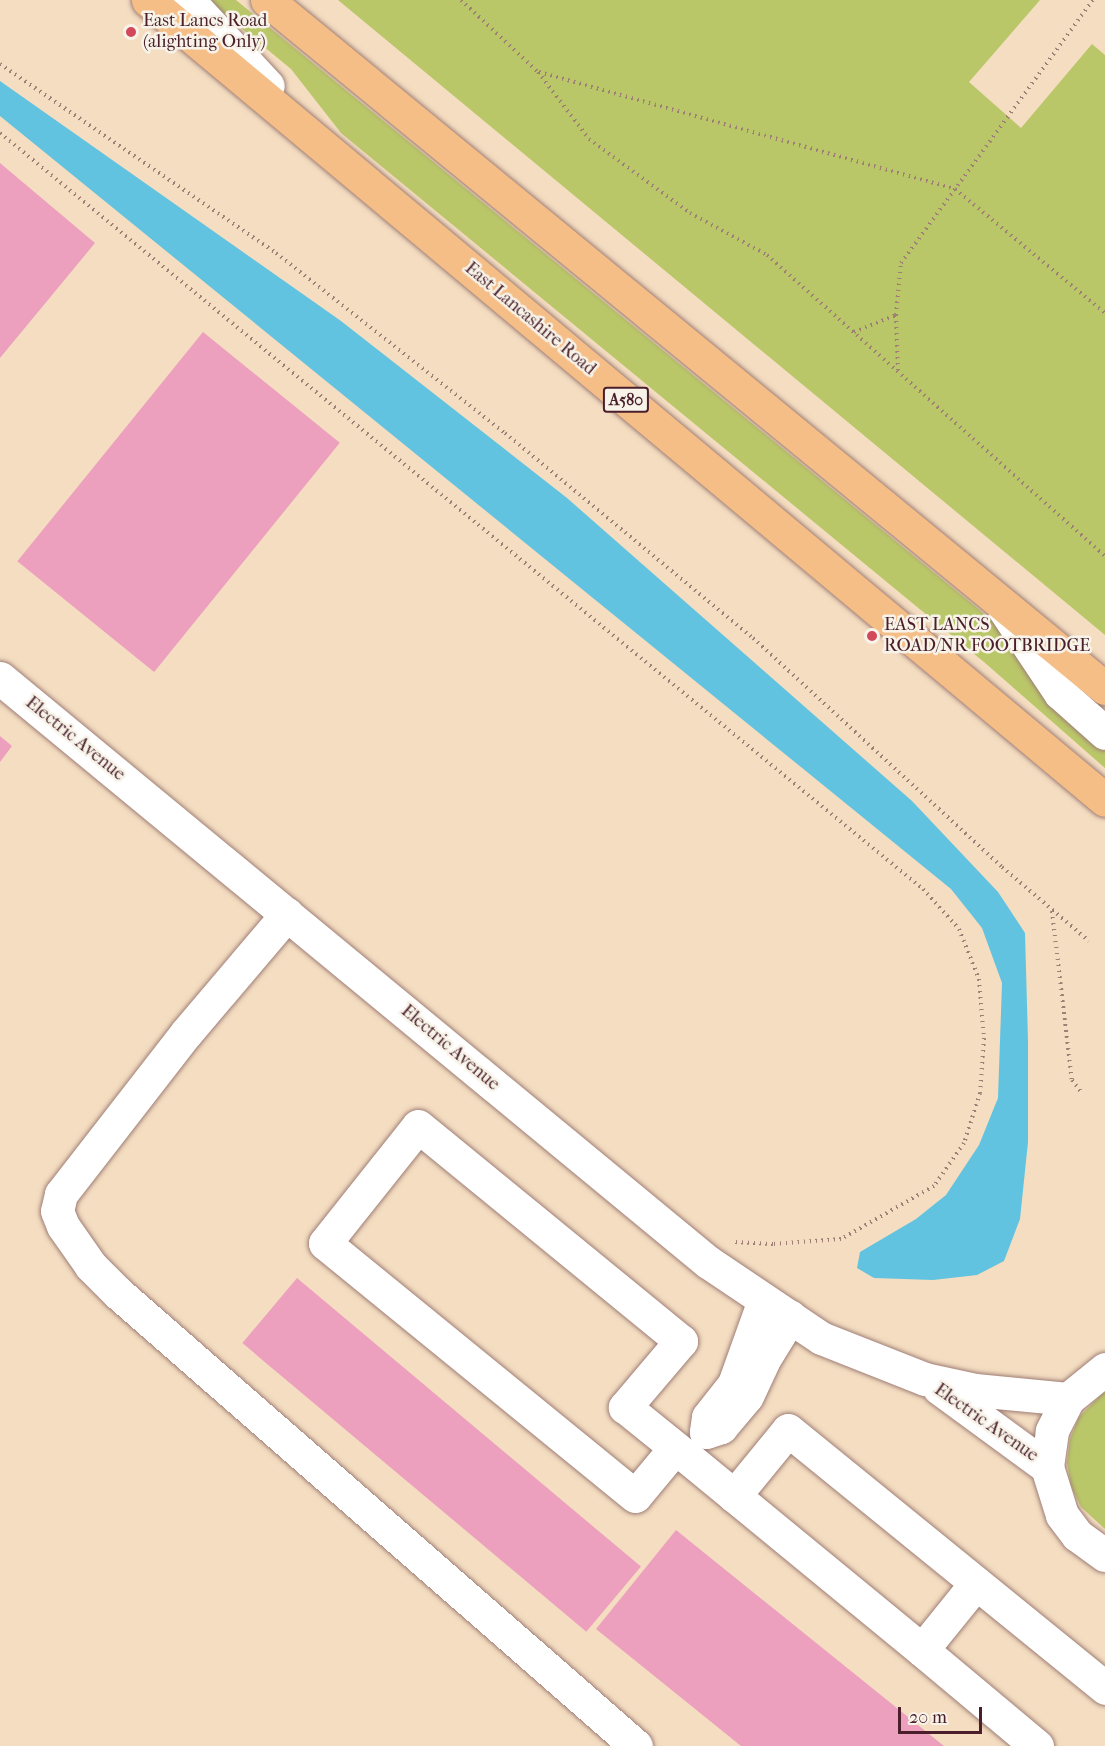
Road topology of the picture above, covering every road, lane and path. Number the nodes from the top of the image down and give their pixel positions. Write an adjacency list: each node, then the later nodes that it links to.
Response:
1 (148, 0): 9 (highway, East Lancashire Road / A580)
2 (188, 0): 9 (street)
3 (267, 0): 16 (highway)
4 (461, 0): 7 (path)
5 (1094, 0): 10 (path)
6 (0, 64): 21 (path)
7 (538, 72): 10 (path); 13 (path)
8 (0, 133): 25 (path)
9 (329, 151): 20 (highway, East Lancashire Road / A580)
10 (955, 189): 11 (path); 12 (path)
11 (1105, 313)
12 (896, 315): 13 (path); 14 (path)
13 (854, 332): 14 (path)
14 (898, 370): 15 (path)
15 (1105, 556)
16 (999, 600): 18 (highway); 19 (street)
17 (0, 678): 22 (street, Electric Avenue)
18 (1105, 688)
19 (1105, 733)
20 (1103, 804)
21 (1052, 909): 23 (path); 24 (path)
22 (287, 914): 26 (street, Electric Avenue); 37 (street)
23 (1089, 941)
24 (1081, 1092)
25 (729, 1242)
26 (777, 1308): 28 (street, Electric Avenue); 30 (street)
27 (1104, 1368): 29 (street)
28 (925, 1379): 29 (street, Electric Avenue); 31 (street, Electric Avenue)
29 (1068, 1399): 31 (street)
30 (689, 1446): 30 (street); 32 (street)
31 (1047, 1467): 33 (street)
32 (734, 1496): 34 (street); 35 (street)
33 (1105, 1555)
34 (976, 1582): 35 (street); 36 (street)
35 (922, 1650): 38 (street)
36 (1105, 1688)
37 (636, 1746)
38 (1037, 1746)

